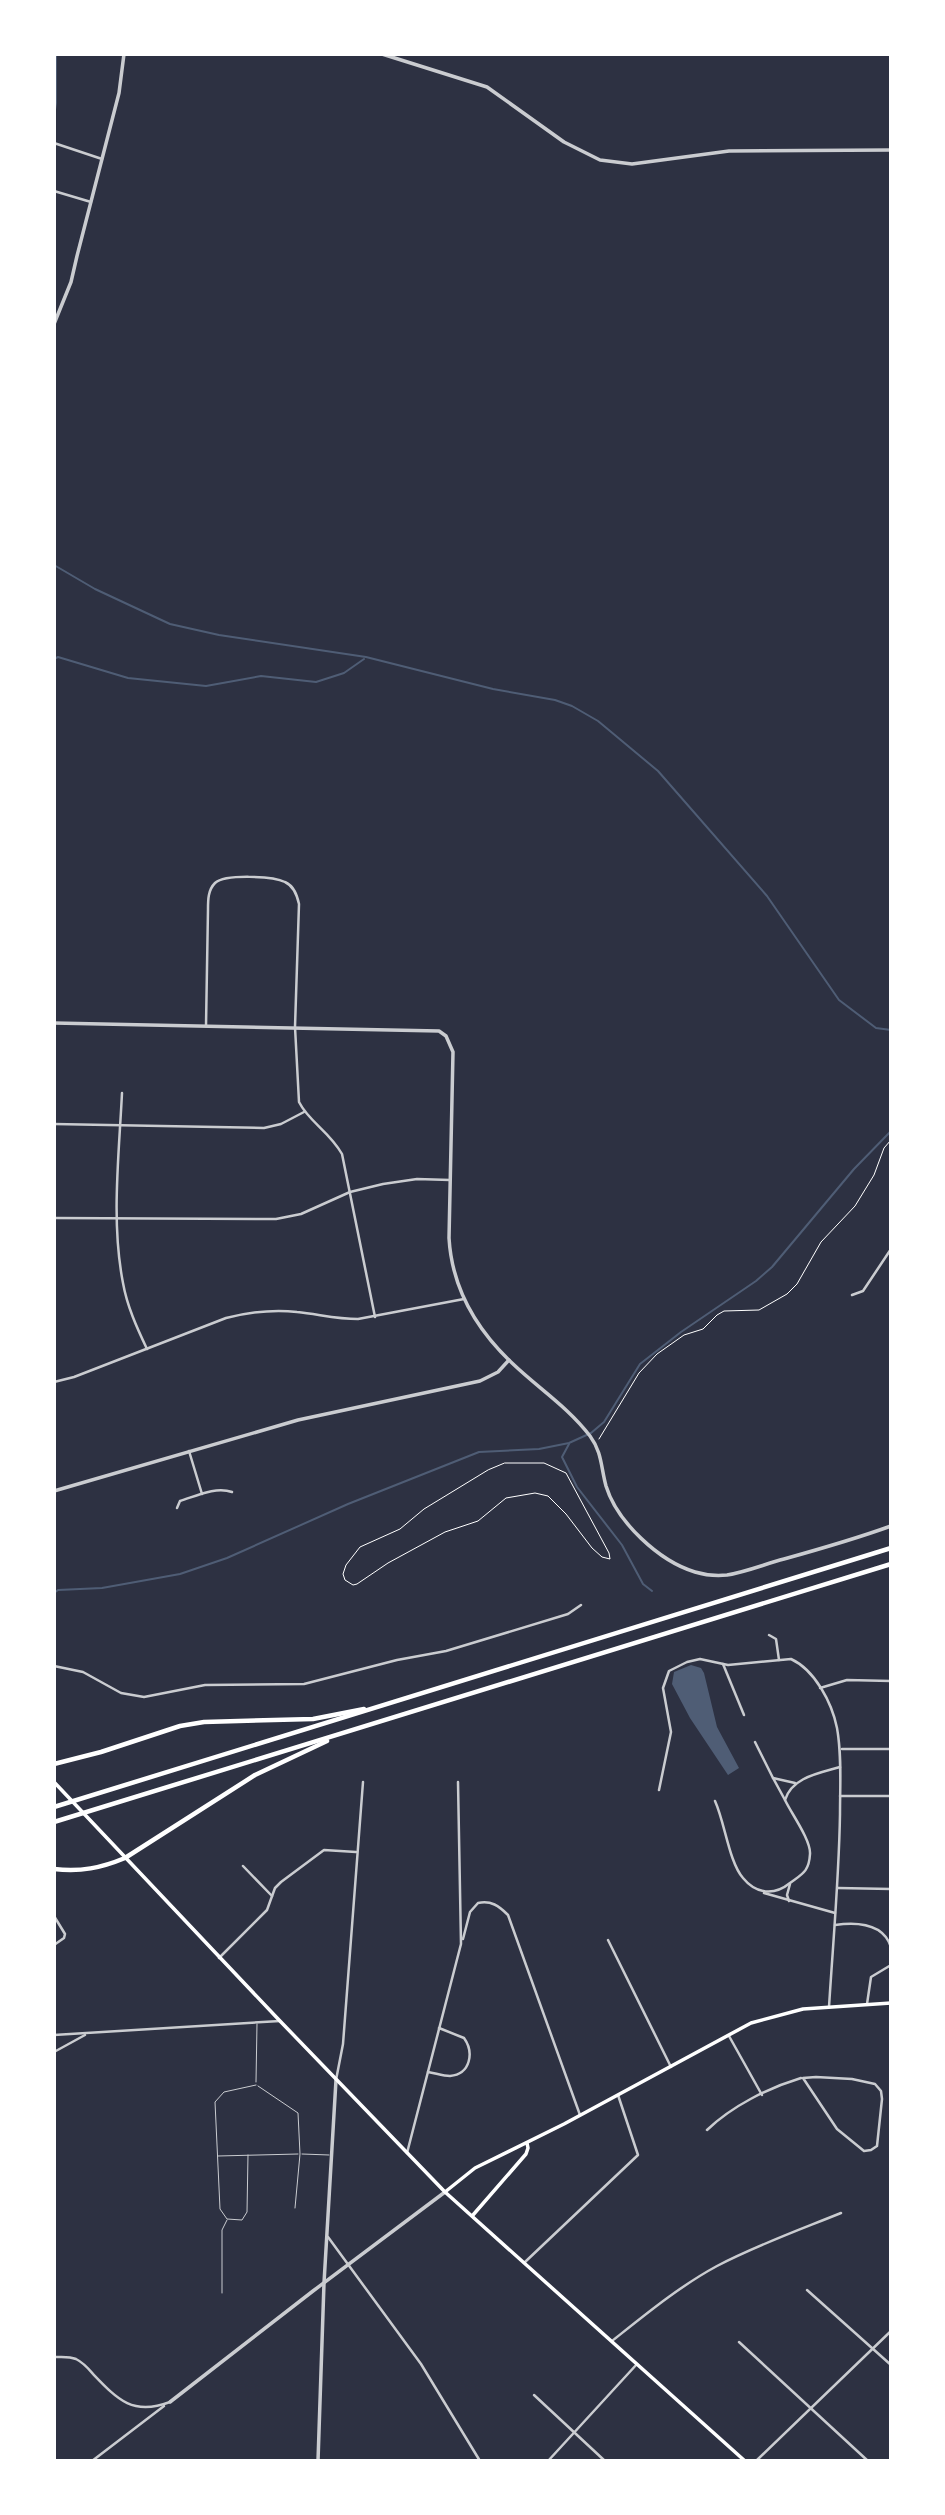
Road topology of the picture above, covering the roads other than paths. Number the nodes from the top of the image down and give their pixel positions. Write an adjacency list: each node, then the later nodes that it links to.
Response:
1 (124, 54): 5 (street)
2 (382, 54): 4 (street)
3 (54, 143): 5 (street)
4 (891, 150)
5 (102, 159): 7 (street)
6 (54, 191): 7 (street)
7 (91, 202): 8 (street)
8 (54, 324)
9 (54, 1023): 10 (street)
10 (206, 1026): 11 (street); 11 (street)
11 (295, 1027): 13 (street); 16 (street)
12 (122, 1093): 15 (street)
13 (304, 1112): 15 (street); 17 (street)
14 (54, 1124): 15 (street)
15 (121, 1126): 19 (street)
16 (451, 1180): 17 (street); 22 (street)
17 (350, 1192): 19 (street); 23 (street)
18 (54, 1218): 19 (street)
19 (118, 1218): 24 (street)
20 (891, 1249): 21 (street)
21 (852, 1295)
22 (464, 1299): 23 (street); 25 (street)
23 (375, 1317): 24 (street)
24 (147, 1349): 26 (street)
25 (509, 1360): 27 (street); 32 (street)
26 (54, 1382)
27 (189, 1451): 28 (street); 30 (street)
28 (54, 1491)
29 (232, 1492): 30 (street)
30 (202, 1494): 31 (street)
31 (177, 1508)
32 (891, 1526)
33 (891, 1548): 42 (highway)
34 (891, 1564): 44 (highway)
35 (581, 1605): 39 (street)
36 (769, 1634): 37 (street)
37 (779, 1660): 38 (street); 41 (street)
38 (723, 1664): 43 (street); 55 (street)
39 (54, 1666)
40 (891, 1681): 41 (street)
41 (821, 1688): 46 (street)
42 (419, 1695): 48 (highway); 60 (highway)
43 (744, 1714)
44 (352, 1730): 61 (highway); 63 (highway)
45 (755, 1742): 50 (street)
46 (840, 1749): 47 (street); 49 (street)
47 (891, 1749)
48 (54, 1764)
49 (840, 1767): 54 (street); 56 (street)
50 (773, 1778): 54 (street); 58 (street)
51 (54, 1782): 63 (main road)
52 (363, 1782): 62 (street)
53 (458, 1782): 76 (street)
54 (795, 1783): 58 (street)
55 (659, 1790)
56 (840, 1796): 57 (street); 67 (street)
57 (891, 1796)
58 (785, 1800): 66 (street)
59 (715, 1801): 69 (street)
60 (54, 1807)
61 (54, 1822)
62 (358, 1852): 70 (street); 94 (street)
63 (125, 1858): 65 (highway); 79 (main road)
64 (243, 1866): 70 (street)
65 (54, 1869)
66 (790, 1883): 69 (street); 71 (street)
67 (836, 1888): 68 (street); 72 (street)
68 (891, 1889)
69 (760, 1891): 71 (street)
70 (272, 1896): 79 (street)
71 (789, 1901): 72 (street)
72 (835, 1913): 74 (street)
73 (54, 1916): 77 (street)
74 (834, 1925): 78 (street); 83 (street)
75 (608, 1940): 91 (street)
76 (461, 1944): 86 (street); 98 (street)
77 (54, 1945)
78 (891, 1947)
79 (219, 1958): 84 (main road)
80 (891, 1965): 82 (street)
81 (891, 2003): 82 (main road)
82 (867, 2004): 83 (main road)
83 (829, 2007): 89 (main road)
84 (280, 2021): 85 (street); 94 (main road)
85 (257, 2023): 87 (street); 95 (lane)
86 (439, 2028): 92 (street); 92 (street)
87 (88, 2033): 88 (street); 90 (street)
88 (54, 2035)
89 (728, 2035): 91 (main road); 97 (street)
90 (54, 2052)
91 (671, 2067): 96 (main road)
92 (428, 2072): 101 (street)
93 (803, 2078): 93 (street); 97 (street)
94 (336, 2080): 101 (main road); 104 (street)
95 (256, 2085): 102 (lane); 105 (lane)
96 (618, 2095): 98 (main road); 112 (street)
97 (762, 2095): 99 (street)
98 (579, 2115): 100 (main road)
99 (707, 2130)
100 (527, 2143): 106 (main road); 109 (main road)
101 (407, 2153): 106 (main road)
102 (300, 2154): 103 (lane); 104 (lane); 107 (lane)
103 (248, 2155): 105 (lane); 110 (lane)
104 (331, 2155): 111 (street)
105 (217, 2156): 110 (lane)
106 (445, 2192): 109 (main road); 113 (street)
107 (295, 2208)
108 (841, 2213): 118 (street)
109 (473, 2215): 112 (main road)
110 (227, 2219): 116 (lane)
111 (328, 2237): 113 (street); 114 (street)
112 (525, 2262): 118 (main road)
113 (348, 2265): 114 (street); 130 (street)
114 (324, 2283): 125 (street); 129 (street)
115 (807, 2290): 120 (street)
116 (222, 2293)
117 (891, 2331): 120 (street)
118 (612, 2341): 122 (main road)
119 (738, 2342): 126 (street)
120 (873, 2348): 123 (street); 126 (street)
121 (54, 2357): 125 (street)
122 (637, 2364): 127 (street); 133 (main road)
123 (891, 2365)
124 (534, 2395): 127 (street)
125 (170, 2402): 128 (street)
126 (811, 2407): 134 (street); 135 (street)
127 (575, 2434): 131 (street); 132 (street)
128 (92, 2461)
129 (318, 2461)
130 (480, 2461)
131 (548, 2461)
132 (606, 2461)
133 (745, 2461)
134 (756, 2461)
135 (868, 2461)

